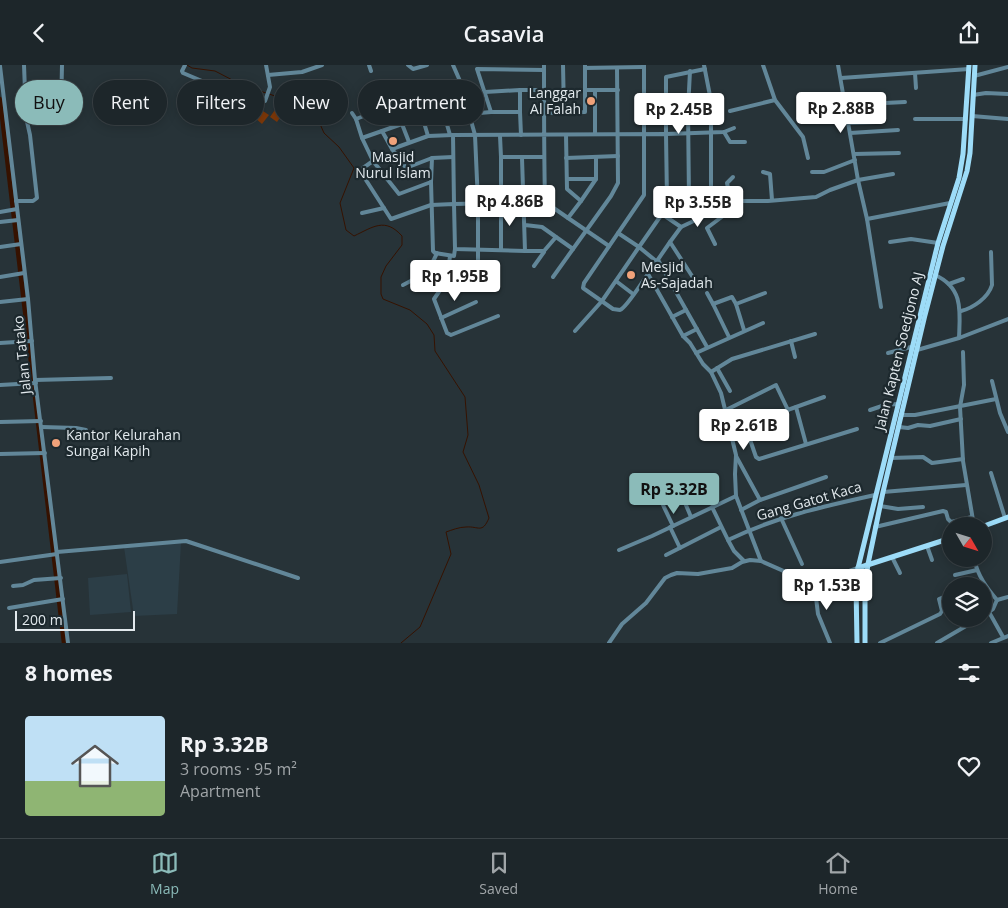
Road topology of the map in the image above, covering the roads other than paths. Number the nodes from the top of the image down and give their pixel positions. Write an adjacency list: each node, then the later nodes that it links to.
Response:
1 (0, 65): 111 (street, Jalan Tatako)
2 (24, 65): 111 (street)
3 (62, 65): 28 (street)
4 (185, 65): 29 (street)
5 (266, 65): 25 (street)
6 (322, 65): 25 (street)
7 (369, 65): 22 (street)
8 (408, 65): 9 (street)
9 (427, 65)
10 (453, 65): 30 (street)
11 (563, 65): 49 (street)
12 (763, 65): 40 (street)
13 (838, 65): 27 (street)
14 (975, 65): 26 (main road, Jalan Kapten Soedjono AJ)
15 (644, 66): 21 (street); 74 (street)
16 (544, 67): 33 (street); 37 (street)
17 (585, 67): 21 (street); 34 (street)
18 (704, 67): 23 (street); 69 (street)
19 (969, 67): 24 (street); 43 (main road, Jalan Kapten Soedjono AJ)
20 (1008, 67): 26 (street)
21 (617, 68): 36 (street)
22 (370, 71)
23 (690, 71): 75 (street); 76 (street)
24 (915, 73): 27 (street); 31 (street)
25 (268, 75): 41 (street)
26 (974, 76): 39 (main road, Jalan Kapten Soedjono AJ)
27 (841, 78): 44 (street)
28 (62, 80)
29 (201, 80)
30 (460, 80)
31 (916, 88)
32 (520, 90): 33 (street); 37 (street); 48 (street)
33 (543, 90): 53 (street)
34 (585, 90): 35 (street); 50 (street)
35 (595, 90): 36 (street); 45 (street)
36 (618, 90): 73 (street)
37 (485, 92): 47 (street)
38 (1008, 94): 39 (street)
39 (973, 95): 43 (main road, Jalan Kapten Soedjono AJ)
40 (775, 100): 46 (street); 97 (street)
41 (264, 101)
42 (905, 102): 44 (street)
43 (970, 103): 54 (main road, Jalan Kapten Soedjono AJ)
44 (845, 105): 59 (street)
45 (595, 111): 50 (street); 72 (street)
46 (730, 111)
47 (491, 112): 48 (street); 52 (street)
48 (520, 112): 79 (street)
49 (564, 112): 50 (street); 53 (street)
50 (585, 112)
51 (352, 113): 55 (street)
52 (484, 113)
53 (543, 113): 71 (street)
54 (969, 117): 56 (street); 57 (street); 118 (main road, Jalan Kapten Soedjono AJ); 158 (main road, Jalan Kapten Soedjono AJ)
55 (356, 119): 83 (street)
56 (915, 119)
57 (1008, 119)
58 (876, 122): 59 (street)
59 (848, 123): 70 (street)
60 (399, 125): 67 (street)
61 (402, 125): 84 (street)
62 (425, 125): 81 (street)
63 (449, 125): 77 (street)
64 (472, 125): 78 (street)
65 (734, 128): 68 (street)
66 (898, 130): 70 (street)
67 (382, 131): 83 (street); 86 (street)
68 (724, 132): 69 (street); 85 (street)
69 (711, 133): 76 (street); 122 (street)
70 (850, 133): 88 (street)
71 (544, 134): 79 (street); 80 (street); 92 (street)
72 (595, 134): 73 (street); 80 (street)
73 (618, 134): 74 (street); 89 (street)
74 (644, 134): 75 (street); 135 (street)
75 (666, 134): 76 (street); 109 (street)
76 (688, 134): 108 (street)
77 (452, 135): 78 (street); 81 (street); 90 (street)
78 (475, 135): 82 (street); 114 (street)
79 (521, 135): 82 (street)
80 (566, 135): 96 (street)
81 (428, 136): 84 (street)
82 (500, 136): 91 (street)
83 (362, 139): 99 (street)
84 (410, 142): 86 (street)
85 (745, 142)
86 (392, 149): 94 (street)
87 (899, 153): 88 (street)
88 (854, 154): 98 (street)
89 (618, 156): 93 (street); 134 (street)
90 (453, 157): 94 (street); 119 (street)
91 (500, 157): 95 (street); 115 (street)
92 (544, 157): 95 (street); 113 (street)
93 (596, 157): 96 (street); 105 (street)
94 (432, 158): 107 (street)
95 (522, 158): 116 (street)
96 (566, 158): 104 (street)
97 (808, 158)
98 (855, 160): 101 (street); 106 (street)
99 (373, 161): 107 (street); 121 (street)
100 (763, 172): 110 (street)
101 (812, 172)
102 (893, 174): 106 (street)
103 (733, 177): 117 (street)
104 (568, 179): 105 (street); 112 (street)
105 (596, 179): 112 (street)
106 (858, 181): 110 (street); 129 (street)
107 (431, 182): 120 (street)
108 (689, 199): 109 (street); 128 (street)
109 (667, 200): 126 (street)
110 (772, 200): 117 (street)
111 (16, 201): 123 (street, Jalan Tatako)
112 (581, 201): 127 (street)
113 (545, 202): 116 (street); 127 (street)
114 (478, 203): 115 (street); 119 (street); 146 (street)
115 (501, 203): 116 (street); 148 (street)
116 (524, 203): 132 (street)
117 (727, 203): 122 (street)
118 (950, 203): 129 (street); 139 (main road, Jalan Kapten Soedjono AJ)
119 (454, 204): 120 (street); 145 (street)
120 (431, 205): 121 (street); 152 (street)
121 (384, 208): 125 (street)
122 (719, 208): 128 (street); 141 (street)
123 (16, 209): 124 (street); 130 (street, Jalan Tatako)
124 (0, 211)
125 (362, 213)
126 (662, 214): 133 (street); 144 (street)
127 (568, 218): 134 (street)
128 (700, 218): 133 (street)
129 (867, 219): 176 (street)
130 (17, 220): 131 (street); 140 (street, Jalan Tatako)
131 (0, 221)
132 (525, 225): 136 (street); 149 (street)
133 (681, 227): 138 (street)
134 (586, 231): 142 (street); 147 (street)
135 (618, 233): 142 (street); 144 (street)
136 (556, 237): 147 (street); 150 (street)
137 (890, 241): 139 (street)
138 (670, 243): 154 (street); 159 (street)
139 (938, 243): 191 (main road, Jalan Kapten Soedjono AJ)
140 (20, 244): 143 (street); 156 (street, Jalan Tatako)
141 (715, 244)
142 (609, 246): 171 (street)
143 (0, 247)
144 (639, 247): 154 (street); 163 (street)
145 (455, 249): 146 (street); 153 (street)
146 (478, 249): 148 (street); 166 (street)
147 (573, 249): 161 (street)
148 (500, 250): 149 (street)
149 (525, 251): 150 (street)
150 (544, 251): 155 (street)
151 (991, 251): 178 (street)
152 (437, 253): 153 (street); 165 (street)
153 (450, 256): 166 (street)
154 (657, 260): 157 (street); 177 (street)
155 (534, 266)
156 (24, 273): 160 (street); 170 (street, Jalan Tatako)
157 (648, 274): 169 (street); 180 (street)
158 (935, 275): 164 (street); 192 (main road, Jalan Kapten Soedjono AJ)
159 (692, 276)
160 (0, 277)
161 (553, 277)
162 (963, 279): 164 (street)
163 (616, 281): 169 (street); 171 (street)
164 (949, 284): 178 (street)
165 (403, 285)
166 (444, 285): 181 (street)
167 (707, 293): 174 (street)
168 (764, 293): 175 (street)
169 (633, 294): 171 (street)
170 (27, 299): 173 (street); 193 (street, Jalan Tatako)
171 (602, 301): 186 (street)
172 (476, 302): 181 (street)
173 (0, 303)
174 (713, 304): 175 (street); 189 (street)
175 (736, 304): 185 (street)
176 (881, 307)
177 (686, 310): 180 (street); 184 (street)
178 (961, 311): 190 (street)
179 (498, 317): 181 (street)
180 (672, 317): 188 (street)
181 (441, 318)
182 (1008, 319): 190 (street)
183 (764, 323): 185 (street)
184 (697, 329): 188 (street); 196 (street)
185 (744, 330): 189 (street)
186 (574, 331)
187 (815, 334): 194 (street)
188 (683, 336): 200 (street)
189 (730, 337): 196 (street)
190 (959, 338): 198 (street)
191 (913, 339): 192 (main road); 197 (main road, Jalan Kapten Soedjono AJ)
192 (919, 340): 198 (main road, Jalan Kapten Soedjono AJ)
193 (31, 341): 195 (street); 207 (street, Jalan Tatako)
194 (791, 341): 202 (street); 203 (street)
195 (0, 343)
196 (707, 347): 200 (street)
197 (911, 347): 201 (street); 212 (main road, Jalan Kapten Soedjono AJ)
198 (917, 351): 218 (main road, Jalan Kapten Soedjono AJ)
199 (963, 352): 214 (street)
200 (696, 353): 204 (street)
201 (888, 353)
202 (795, 357)
203 (717, 368): 204 (street); 209 (street)
204 (710, 372): 215 (street)
205 (111, 378): 207 (street)
206 (992, 381): 211 (street)
207 (35, 382): 208 (street); 220 (street, Jalan Tatako)
208 (0, 385)
209 (730, 391)
210 (824, 397): 213 (street)
211 (996, 399): 214 (street); 228 (street)
212 (898, 404): 217 (street); 240 (main road, Jalan Kapten Soedjono AJ)
213 (796, 407): 216 (street); 229 (street)
214 (960, 407): 218 (street); 219 (street)
215 (726, 410): 216 (street); 227 (street)
216 (788, 410): 222 (street)
217 (870, 410)
218 (902, 415): 224 (main road, Jalan Kapten Soedjono AJ)
219 (961, 419): 224 (street); 234 (street)
220 (40, 421): 221 (street); 223 (street, Jalan Tatako)
221 (0, 422)
222 (745, 425): 227 (street); 229 (street)
223 (42, 427): 225 (street); 230 (street, Jalan Tatako)
224 (899, 427): 233 (main road, Jalan Kapten Soedjono AJ)
225 (86, 429)
226 (857, 429): 229 (street)
227 (729, 431): 232 (street)
228 (1008, 432)
229 (806, 444)
230 (42, 453): 231 (street); 263 (street, Jalan Tatako)
231 (0, 454)
232 (736, 455): 241 (street); 243 (street)
233 (891, 458): 234 (street); 239 (main road, Jalan Kapten Soedjono AJ)
234 (963, 459): 237 (street)
235 (991, 473): 251 (street)
236 (826, 477): 243 (street)
237 (966, 485): 239 (street); 250 (street)
238 (651, 487): 254 (street)
239 (882, 492): 244 (main road, Jalan Kapten Soedjono AJ)
240 (875, 495): 252 (street, Gang Gatot Kaca); 273 (main road, Jalan Kapten Soedjono AJ)
241 (736, 496): 245 (street); 247 (street)
242 (683, 499): 248 (street)
243 (760, 500): 247 (street)
244 (880, 506): 246 (street); 256 (main road, Jalan Kapten Soedjono AJ)
245 (712, 507): 248 (street); 255 (street)
246 (922, 507)
247 (741, 511): 257 (street)
248 (691, 517): 254 (street)
249 (947, 517): 256 (street)
250 (972, 517)
251 (1007, 517): 253 (main road)
252 (781, 518): 257 (street, Gang Gatot Kaca); 270 (street)
253 (992, 523)
254 (672, 527): 261 (street); 262 (street)
255 (722, 527): 258 (street); 261 (street)
256 (875, 527): 271 (main road, Jalan Kapten Soedjono AJ)
257 (749, 530): 258 (street, Gang Gatot Kaca); 268 (street)
258 (728, 540): 267 (street)
259 (942, 541): 260 (main road)
260 (927, 546): 265 (main road); 266 (street)
261 (680, 547): 264 (street)
262 (619, 550)
263 (57, 553): 269 (street); 278 (street, Jalan Tatako); 279 (street)
264 (666, 555)
265 (892, 557): 271 (main road); 275 (street)
266 (932, 560)
267 (744, 561): 268 (street); 296 (street)
268 (761, 561): 280 (street)
269 (0, 562)
270 (802, 564)
271 (868, 564): 273 (main road); 299 (main road, Jalan Kapten Soedjono AJ)
272 (976, 567): 274 (street)
273 (858, 568): 280 (street); 298 (main road, Jalan Kapten Soedjono AJ)
274 (977, 570): 276 (street); 277 (street)
275 (900, 573)
276 (955, 575)
277 (980, 577)
278 (61, 578): 281 (street); 285 (street, Jalan Tatako)
279 (298, 578)
280 (814, 581): 297 (street)
281 (13, 586)
282 (992, 596): 286 (street)
283 (1008, 597): 286 (street)
284 (942, 598): 289 (street)
285 (64, 599): 287 (street); 295 (street, Jalan Tatako)
286 (997, 601): 288 (street)
287 (9, 608)
288 (992, 610)
289 (942, 611)
290 (942, 611): 300 (street)
291 (992, 617): 294 (street)
292 (964, 627): 301 (street)
293 (1008, 636): 294 (street)
294 (1003, 637): 302 (street)
295 (68, 643)
296 (609, 643)
297 (830, 643)
298 (857, 643)
299 (865, 643)
300 (880, 643)
301 (937, 643)
302 (991, 643)

